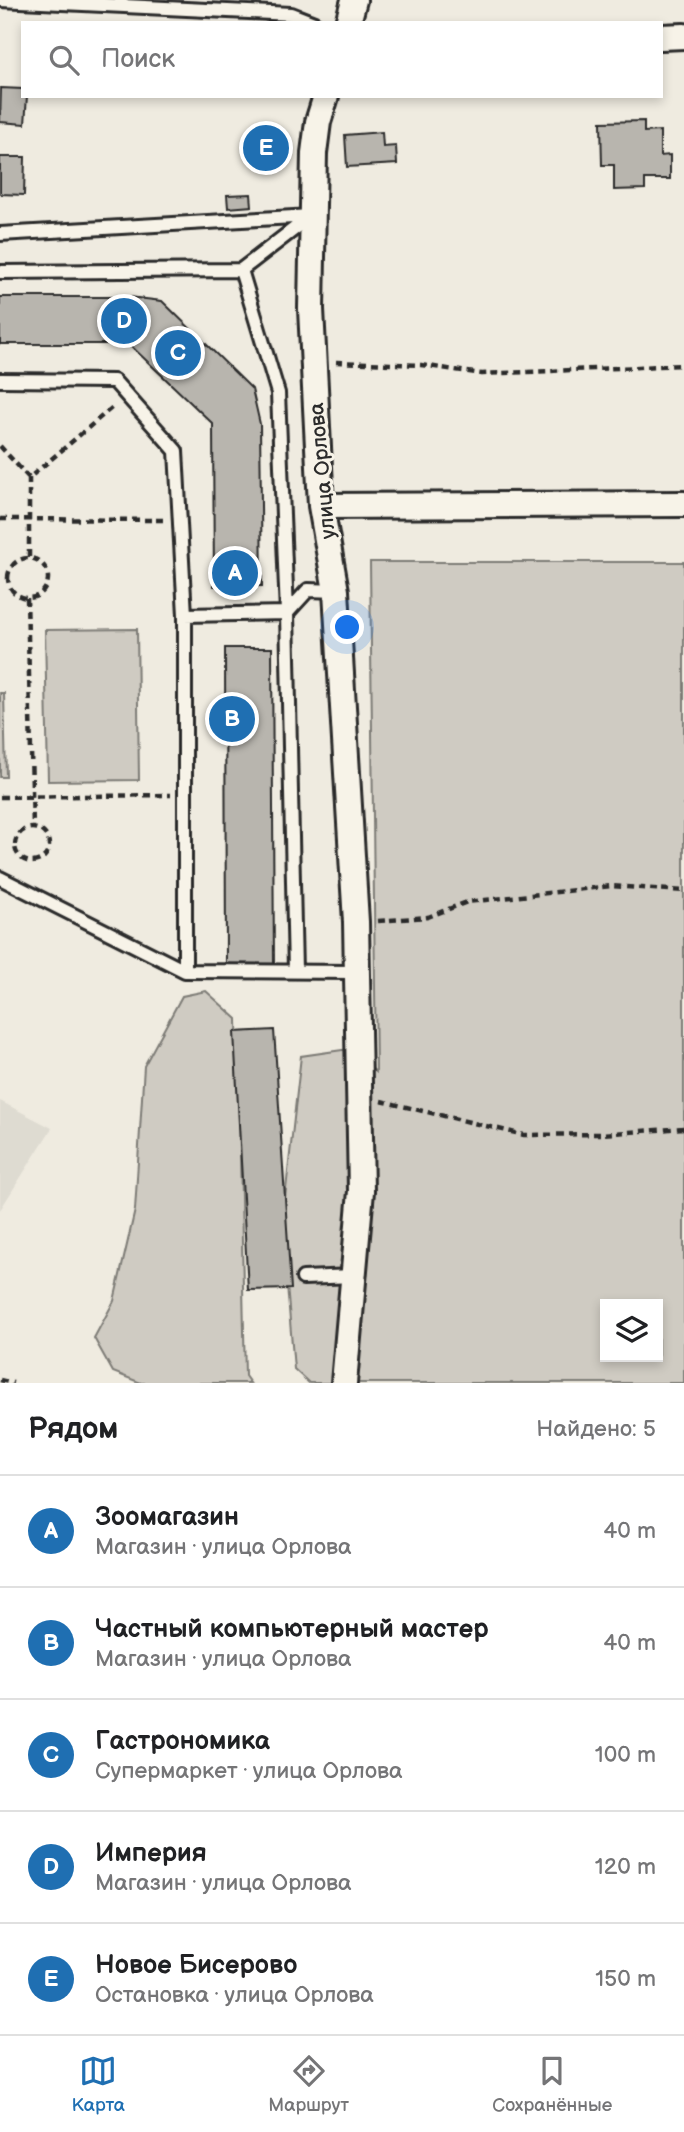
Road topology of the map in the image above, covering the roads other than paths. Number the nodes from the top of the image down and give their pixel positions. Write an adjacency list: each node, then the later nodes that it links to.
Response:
1 (0, 0): 3 (lane)
2 (354, 0): 4 (street)
3 (309, 21)
4 (349, 21)
5 (684, 36): 6 (street)
6 (663, 37)
7 (325, 98): 8 (street, улица Орлова)
8 (311, 216): 9 (lane); 10 (lane); 14 (street, улица Орлова)
9 (0, 233)
10 (241, 270): 11 (lane); 16 (lane)
11 (0, 272)
12 (0, 380): 17 (lane)
13 (684, 504): 14 (street)
14 (321, 506): 15 (street, улица Орлова)
15 (337, 591): 16 (lane); 21 (street, улица Орлова)
16 (287, 613): 17 (lane); 20 (lane)
17 (185, 615): 19 (lane)
18 (0, 878): 19 (lane)
19 (185, 971): 20 (lane)
20 (295, 971): 21 (lane)
21 (356, 972): 22 (street, улица Орлова)
22 (354, 1276): 23 (lane); 24 (street, улица Орлова)
23 (303, 1278)
24 (344, 1383)

